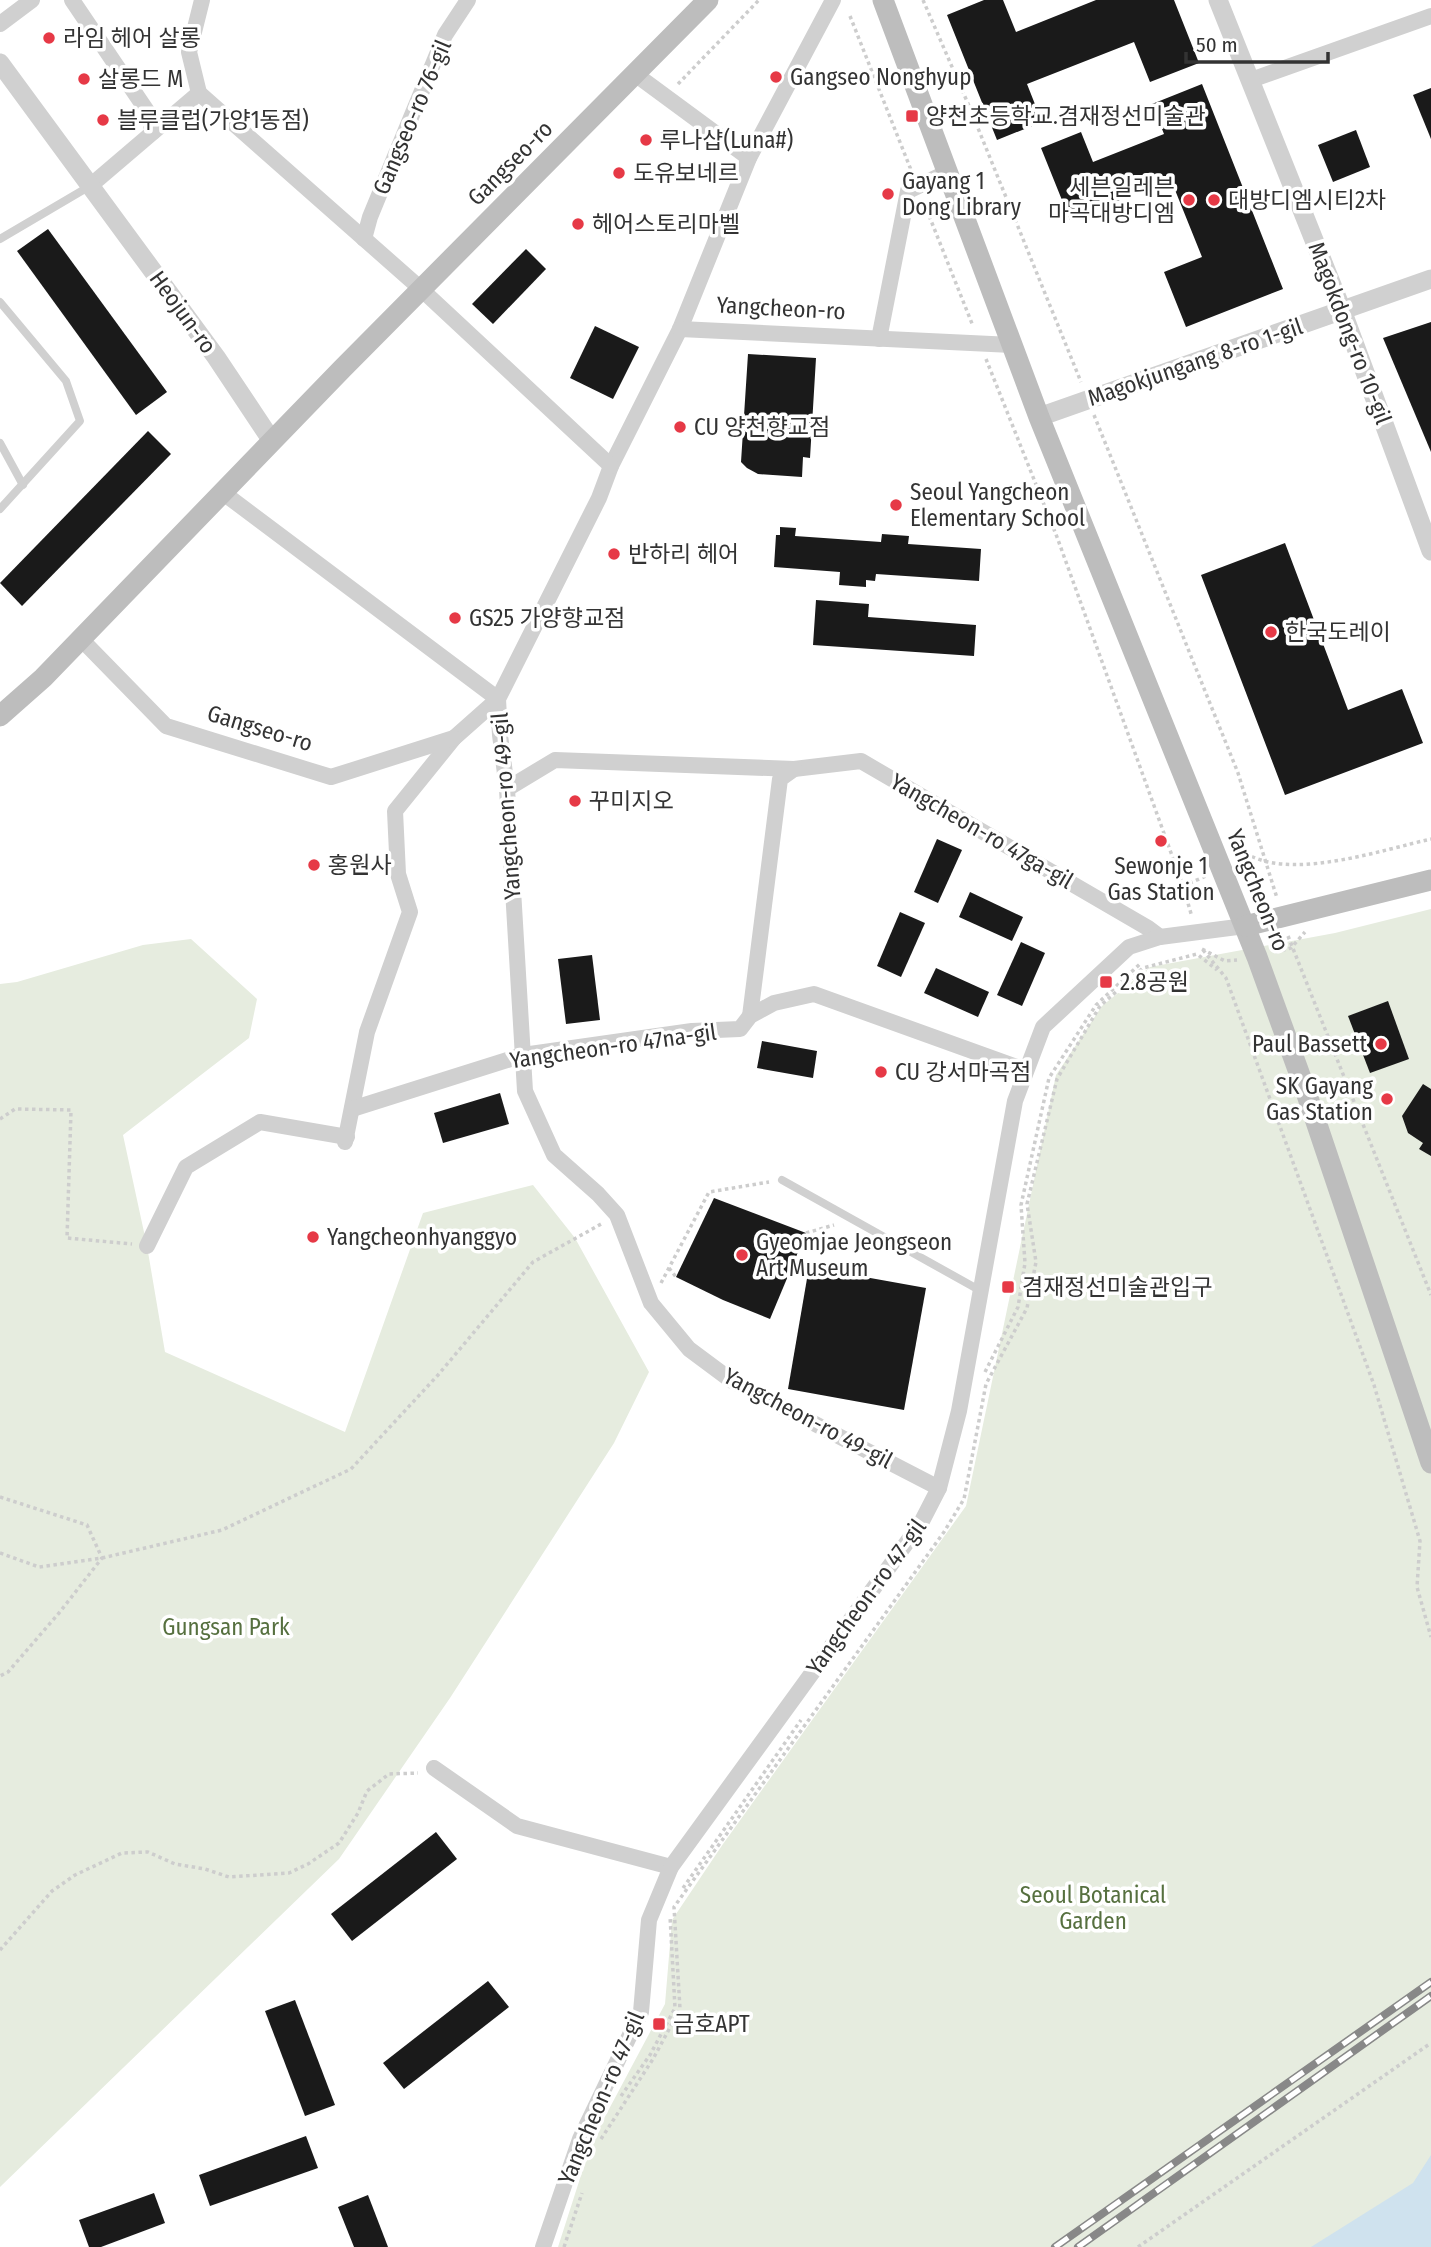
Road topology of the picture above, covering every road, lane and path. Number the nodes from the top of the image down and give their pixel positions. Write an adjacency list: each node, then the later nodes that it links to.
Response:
1 (32, 0): 13 (street)
2 (72, 0): 19 (street)
3 (202, 0): 17 (street)
4 (468, 0): 25 (street, Gangseo-ro 76-gil)
5 (708, 0): 15 (main road, Gangseo-ro)
6 (759, 0): 18 (path)
7 (833, 0): 20 (street, Yangcheon-ro 49-gil)
8 (883, 0): 21 (main road, Yangcheon-ro)
9 (923, 0): 34 (path)
10 (1218, 0): 16 (street, Magokdong-ro 10-gil)
11 (850, 16): 23 (path)
12 (1431, 16): 16 (street)
13 (0, 24)
14 (0, 63): 22 (street, Heojun-ro)
15 (635, 74): 18 (street); 27 (main road, Gangseo-ro)
16 (1251, 80): 29 (street, Magokdong-ro 10-gil)
17 (199, 93): 19 (street); 25 (street)
18 (666, 96): 20 (street)
19 (153, 132): 22 (street)
20 (749, 158): 30 (street, Yangcheon-ro 49-gil)
21 (948, 172): 23 (street); 33 (main road, Yangcheon-ro)
22 (90, 186): 24 (lane); 36 (street, Heojun-ro)
23 (917, 186): 31 (street); 32 (path)
24 (0, 239)
25 (364, 239): 27 (street)
26 (1431, 279): 29 (street, Magokjungang 8-ro 1-gil)
27 (421, 289): 36 (main road, Gangseo-ro); 38 (street)
28 (0, 302): 39 (lane)
29 (1342, 310): 34 (street, Magokjungang 8-ro 1-gil); 42 (street, Magokdong-ro 10-gil)
30 (680, 328): 31 (street, Yangcheon-ro); 38 (street, Yangcheon-ro 49-gil)
31 (879, 339): 32 (street, Yangcheon-ro)
32 (980, 344): 33 (street, Yangcheon-ro); 53 (path)
33 (1012, 345): 35 (main road, Yangcheon-ro)
34 (1088, 400): 35 (street, Magokjungang 8-ro 1-gil); 50 (path)
35 (1039, 417): 51 (main road, Yangcheon-ro)
36 (272, 441): 40 (main road, Gangseo-ro)
37 (0, 443): 39 (lane)
38 (611, 466): 44 (street, Yangcheon-ro 49-gil)
39 (23, 485): 41 (lane)
40 (222, 492): 43 (main road, Gangseo-ro); 44 (street)
41 (0, 509)
42 (1431, 551)
43 (81, 639): 45 (main road, Gangseo-ro); 46 (street, Gangseo-ro)
44 (498, 699): 46 (street); 48 (street, Yangcheon-ro 49-gil)
45 (0, 716)
46 (454, 738): 63 (street)
47 (793, 769): 48 (street, Yangcheon-ro 47ga-gil); 56 (street, Yangcheon-ro 47ga-gil); 60 (street)
48 (507, 789): 61 (street, Yangcheon-ro 49-gil)
49 (1431, 839): 50 (path)
50 (1266, 863): 51 (path); 54 (path)
51 (1222, 870): 53 (path); 55 (main road, Yangcheon-ro)
52 (1431, 880): 54 (main road)
53 (1183, 886): 57 (path)
54 (1282, 917): 55 (main road); 73 (path)
55 (1245, 926): 57 (street, Yangcheon-ro 47-gil); 75 (main road, Yangcheon-ro)
56 (1160, 937): 57 (street, Yangcheon-ro 47-gil); 62 (street, Yangcheon-ro 47-gil)
57 (1196, 939): 58 (path); 58 (path)
58 (1202, 949): 59 (path); 80 (path)
59 (1225, 961)
60 (750, 1016): 61 (street, Yangcheon-ro 47na-gil); 62 (street, Yangcheon-ro 47na-gil)
61 (523, 1055): 63 (street, Yangcheon-ro 47na-gil); 66 (street, Yangcheon-ro 49-gil)
62 (1025, 1070): 72 (street, Yangcheon-ro 47-gil)
63 (352, 1109): 69 (street)
64 (0, 1119): 69 (path)
65 (782, 1180): 67 (lane); 70 (path)
66 (617, 1215): 74 (street, Yangcheon-ro 49-gil); 79 (path)
67 (852, 1219): 68 (path); 72 (lane)
68 (806, 1233)
69 (147, 1246)
70 (669, 1268): 71 (path); 74 (path)
71 (676, 1276)
72 (981, 1291): 76 (street, Yangcheon-ro 47-gil)
73 (1431, 1295)
74 (651, 1303): 76 (street, Yangcheon-ro 49-gil)
75 (1431, 1463)
76 (939, 1488): 83 (street, Yangcheon-ro 47-gil)
77 (0, 1497): 79 (path)
78 (0, 1553): 79 (path)
79 (102, 1558): 81 (path)
80 (1431, 1637)
81 (0, 1676)
82 (433, 1768): 83 (street); 84 (path)
83 (671, 1867): 86 (street, Yangcheon-ro 47-gil)
84 (0, 1950)
85 (1431, 2043): 87 (path)
86 (543, 2247)
87 (1138, 2247)

